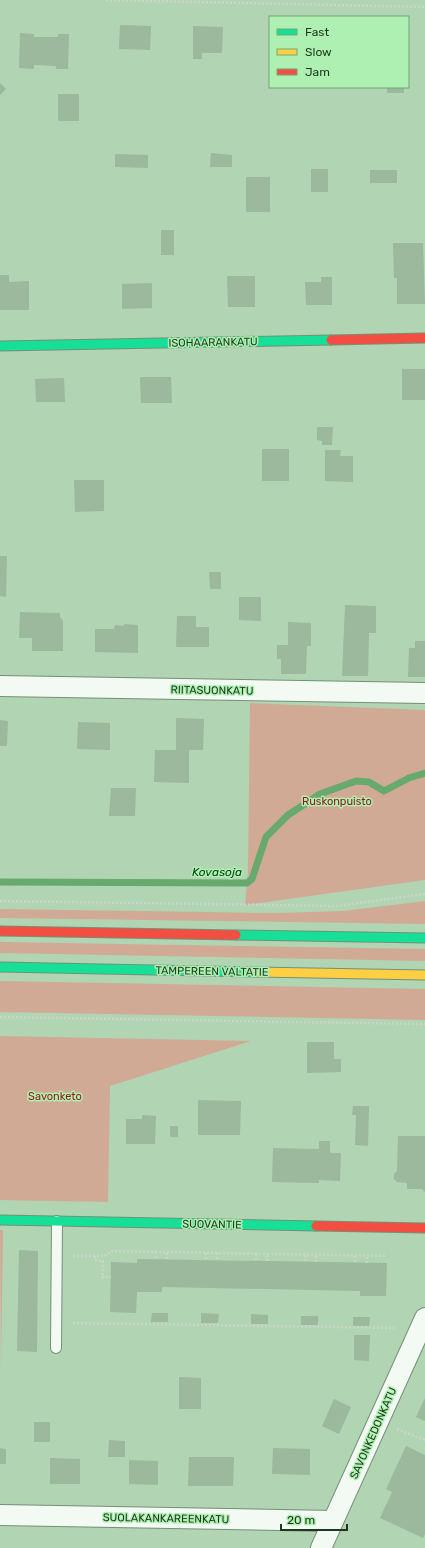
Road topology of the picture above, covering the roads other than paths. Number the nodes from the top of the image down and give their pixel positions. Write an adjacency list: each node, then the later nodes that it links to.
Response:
1 (425, 338): 2 (main road, ISOHAARANKATU)
2 (0, 346)
3 (0, 686): 4 (street, RIITASUONKATU)
4 (425, 694)
5 (0, 931): 6 (main road)
6 (425, 938)
7 (0, 967): 8 (main road, TAMPEREEN VALTATIE)
8 (425, 975)
9 (0, 1220): 10 (main road, SUOVANTIE)
10 (56, 1221): 11 (main road, SUOVANTIE); 13 (lane)
11 (425, 1228)
12 (425, 1318): 15 (street, SAVONKEDONKATU)
13 (56, 1348)
14 (0, 1515): 15 (street, SUOLAKANKAREENKATU)
15 (333, 1521): 16 (street, SAVONKEDONKATU)
16 (321, 1548)

